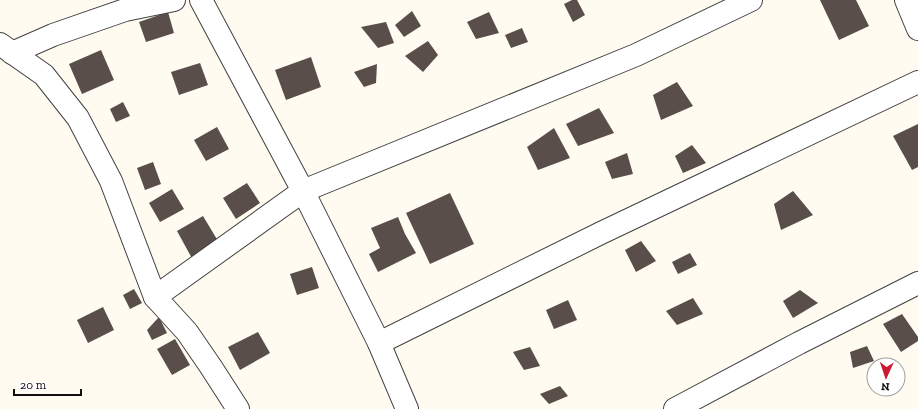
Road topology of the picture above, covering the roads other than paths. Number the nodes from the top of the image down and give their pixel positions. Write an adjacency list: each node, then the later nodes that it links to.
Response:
1 (174, 0): 6 (street)
2 (201, 0): 8 (street)
3 (752, 0): 8 (street)
4 (906, 0): 5 (street)
5 (918, 29)
6 (6, 48): 10 (street)
7 (918, 82): 11 (street)
8 (303, 191): 10 (street); 11 (street)
9 (918, 283): 14 (street)
10 (155, 297): 12 (street)
11 (379, 343): 13 (street)
12 (238, 409)
13 (407, 409)
14 (675, 409)

